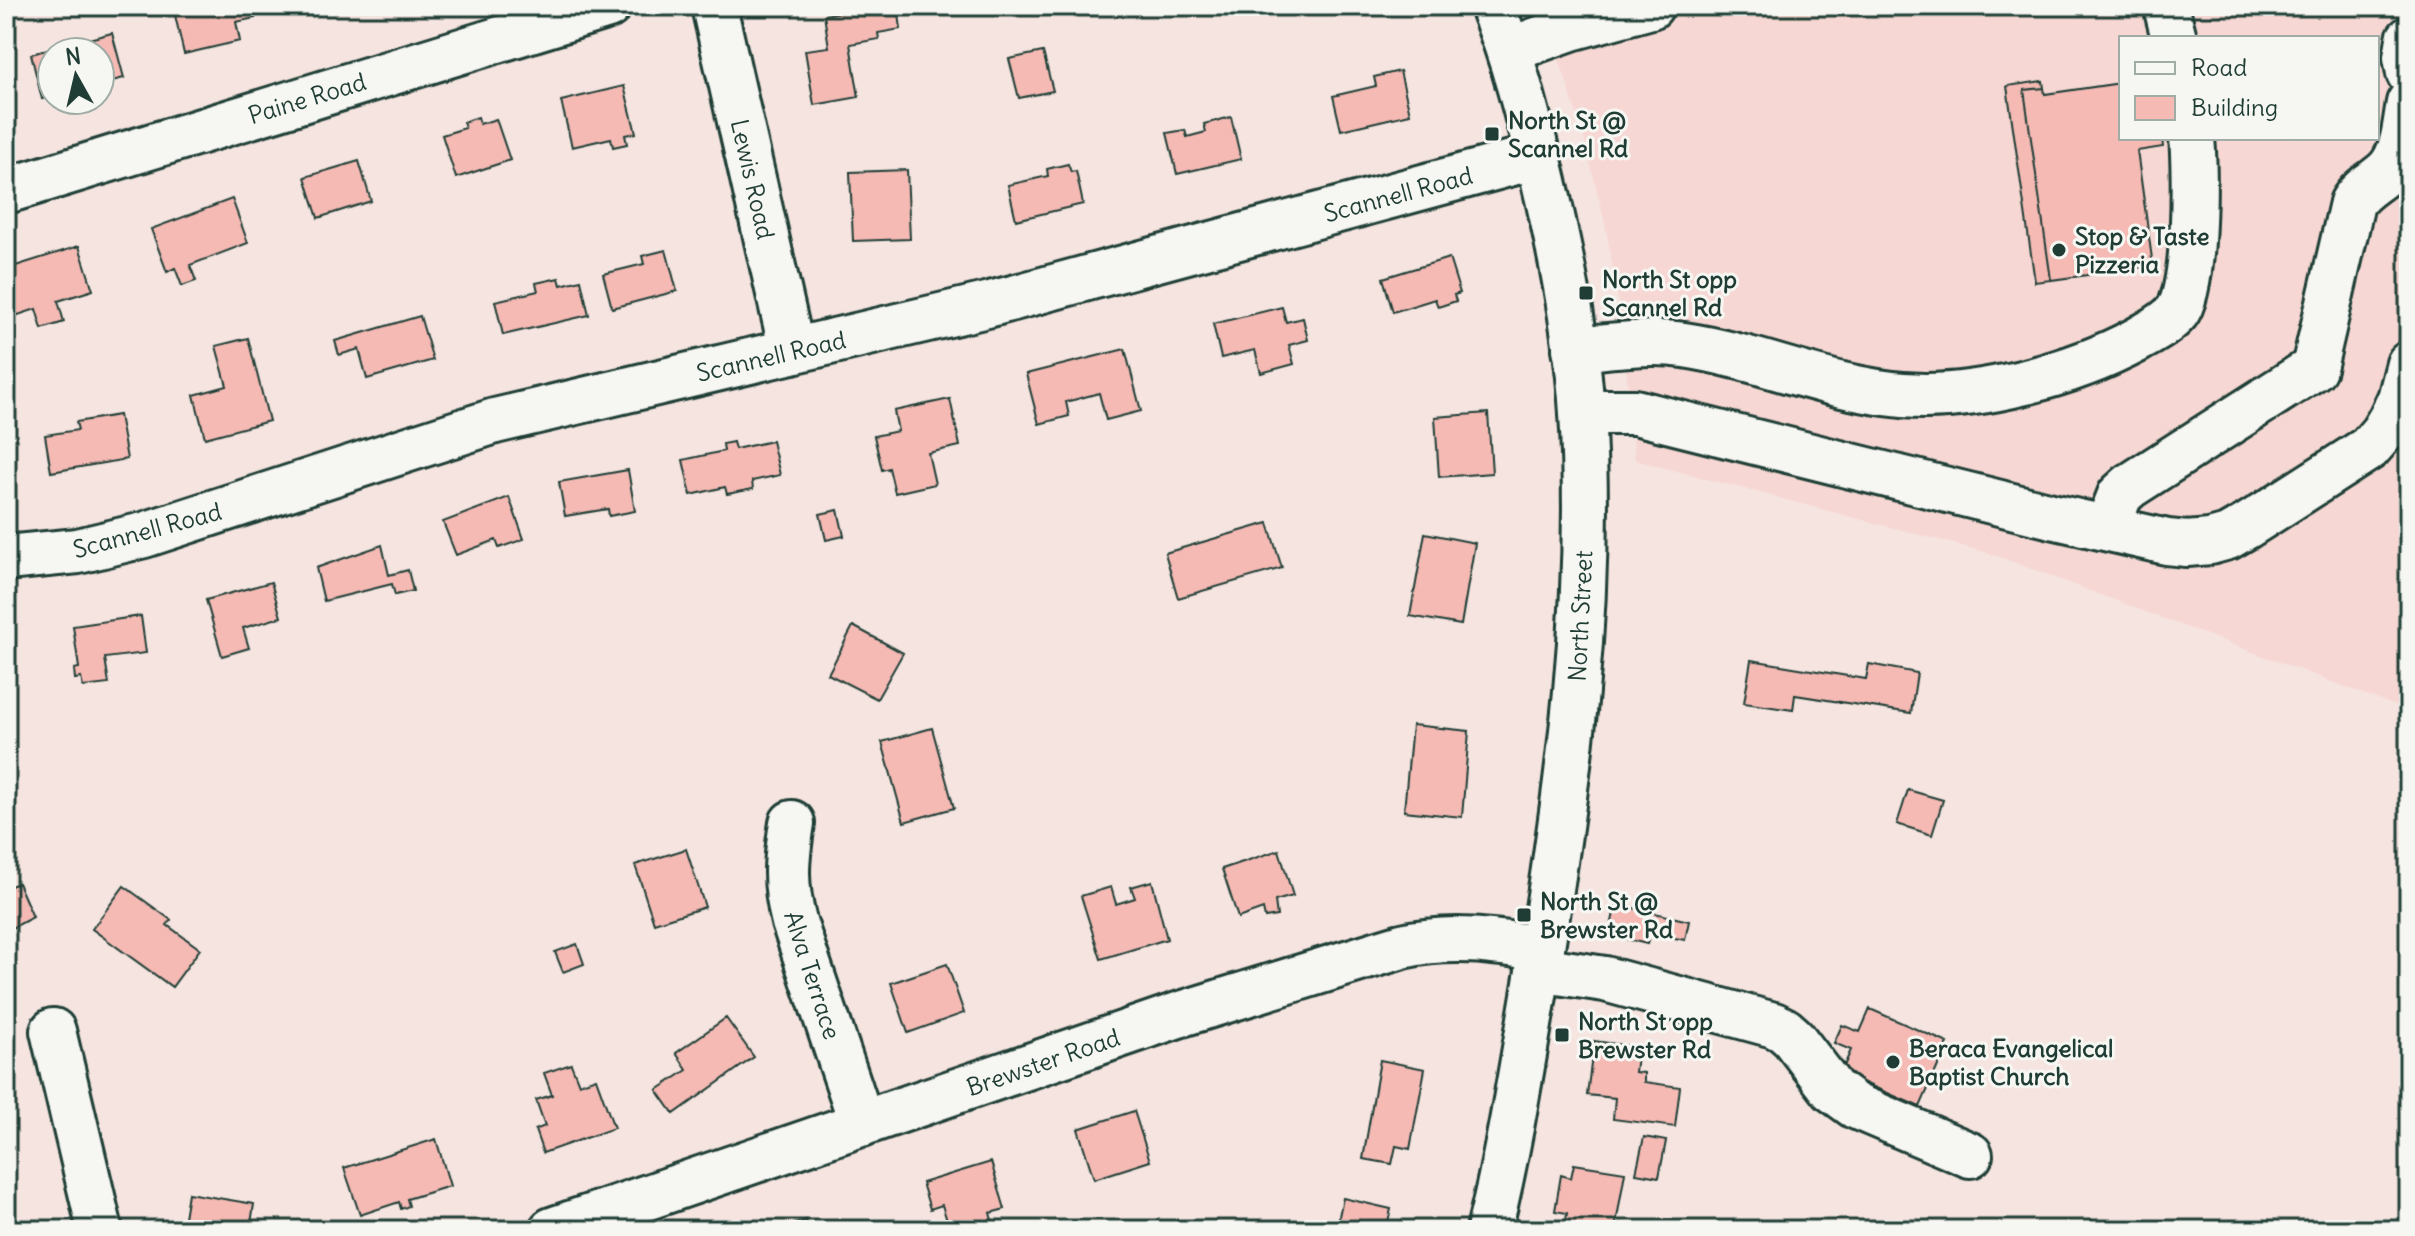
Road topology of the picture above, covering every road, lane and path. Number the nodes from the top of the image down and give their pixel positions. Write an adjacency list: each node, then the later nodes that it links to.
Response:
1 (608, 6): 13 (street, Paine Road)
2 (714, 6): 15 (street, Lewis Road)
3 (1492, 6): 8 (street, North Street)
4 (1651, 6): 8 (street)
5 (2166, 6): 6 (street)
6 (2174, 36)
7 (2409, 39): 9 (street)
8 (1509, 50): 12 (street, North Street)
9 (2409, 73)
10 (2409, 103): 19 (street)
11 (2192, 140): 14 (street)
12 (1538, 156): 14 (street, North Street); 15 (street, Scannell Road)
13 (6, 191)
14 (1575, 349): 17 (street, North Street)
15 (792, 351): 20 (street, Scannell Road)
16 (2409, 364): 18 (street)
17 (1582, 412): 19 (street); 22 (street, North Street)
18 (2400, 422): 19 (street)
19 (2107, 528)
20 (6, 558)
21 (792, 823): 24 (street, Alva Terrace)
22 (1540, 959): 24 (street, Brewster Road); 25 (street, Brewster Road); 28 (street, North Street)
23 (53, 1031): 26 (street)
24 (862, 1124): 27 (street, Brewster Road)
25 (1970, 1155)
26 (100, 1230)
27 (552, 1230)
28 (1489, 1230)

